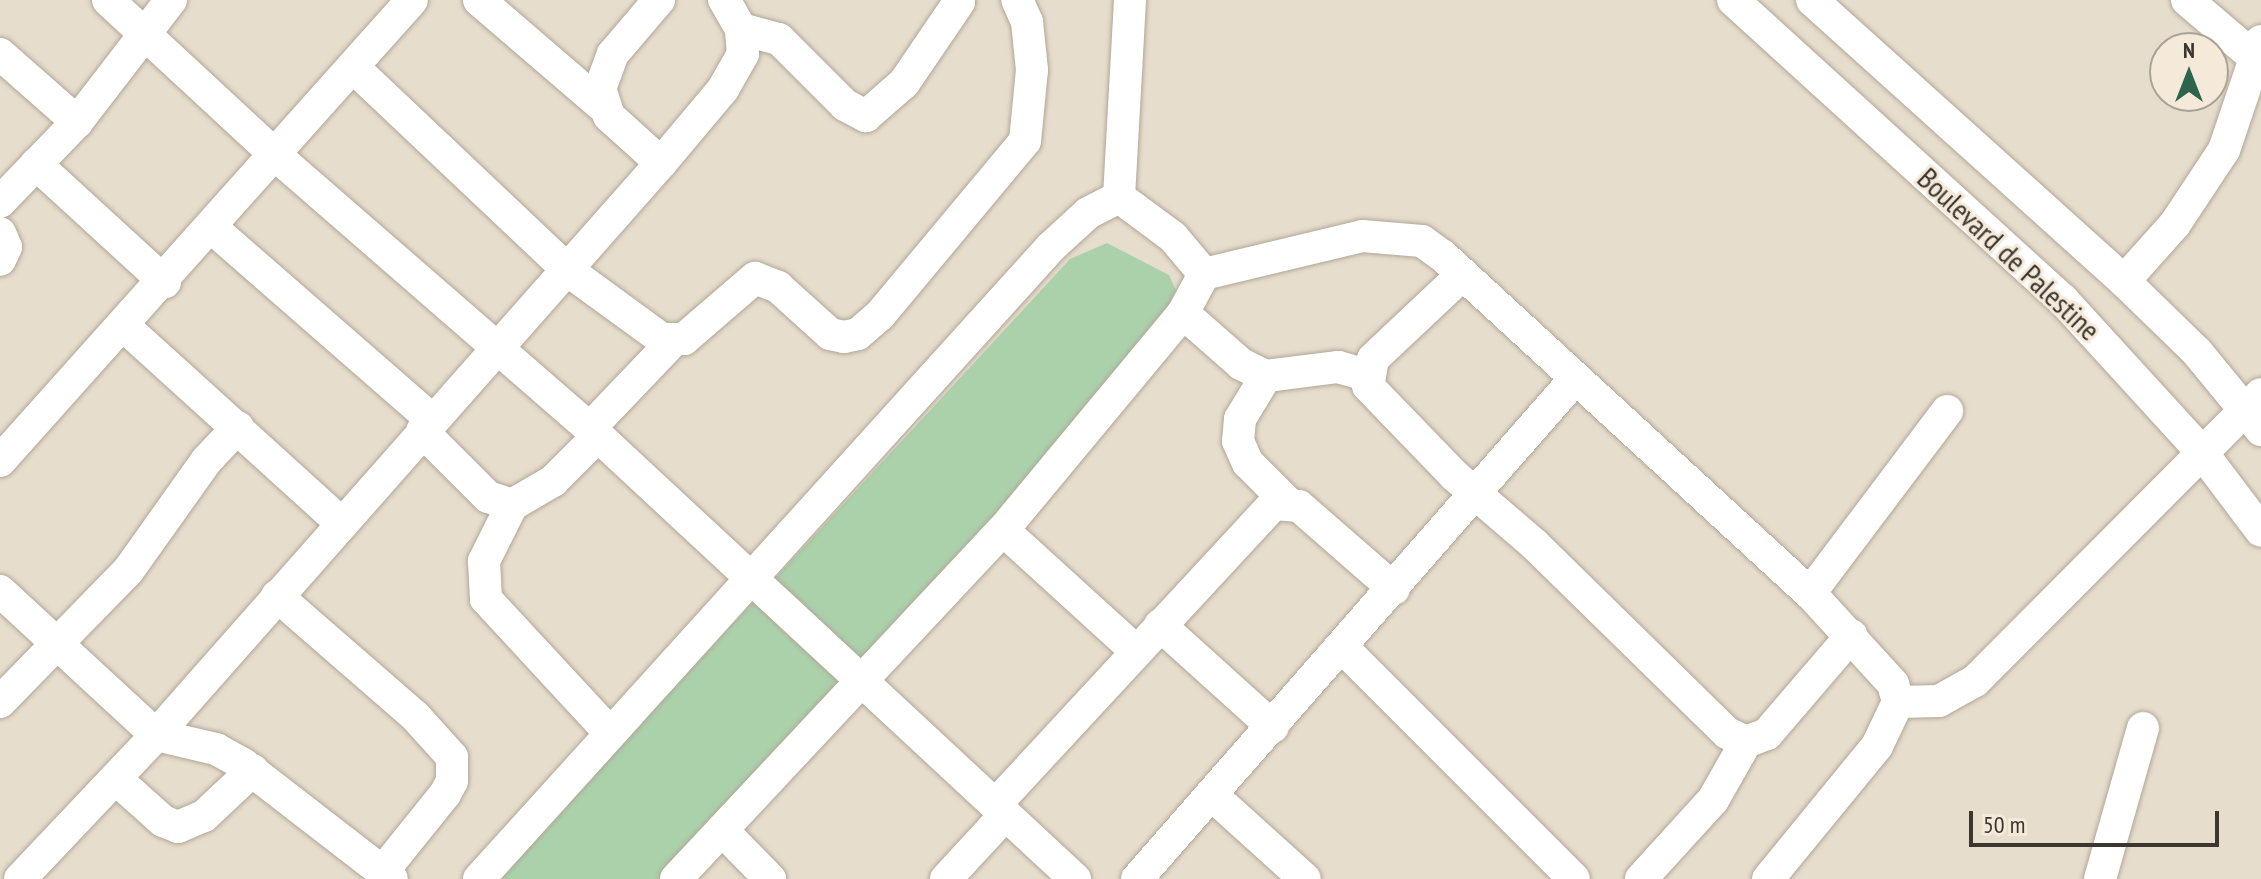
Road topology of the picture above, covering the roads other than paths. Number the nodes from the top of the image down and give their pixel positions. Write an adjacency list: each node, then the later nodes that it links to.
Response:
1 (108, 0): 14 (street)
2 (171, 0): 14 (street)
3 (412, 0): 17 (street)
4 (479, 0): 18 (street)
5 (659, 0): 18 (street)
6 (724, 0): 13 (street)
7 (1017, 0): 35 (street)
8 (1130, 0): 23 (street)
9 (1733, 0): 45 (street, Boulevard de Palestine)
10 (1812, 0): 31 (street, Boulevard de Palestine)
11 (2187, 0): 16 (street)
12 (954, 1): 13 (street)
13 (741, 29): 21 (street)
14 (143, 33): 19 (street); 20 (street)
15 (0, 54): 19 (street)
16 (2259, 54): 31 (street)
17 (353, 67): 20 (street); 28 (street)
18 (601, 105): 21 (street)
19 (77, 122): 22 (street)
20 (273, 153): 25 (street); 36 (street)
21 (661, 163): 28 (street)
22 (36, 164): 24 (street); 32 (street)
23 (1119, 197): 29 (street); 53 (street)
24 (0, 202)
25 (211, 227): 32 (street); 42 (street)
26 (0, 233): 27 (street)
27 (0, 260)
28 (570, 272): 35 (street); 36 (street)
29 (1204, 274): 30 (street); 33 (street)
30 (1462, 275): 37 (street); 39 (street)
31 (2124, 281): 41 (street, Boulevard de Palestine)
32 (165, 282): 34 (street)
33 (1183, 313): 38 (street); 51 (street)
34 (125, 327): 43 (street); 46 (street)
35 (673, 341): 44 (street)
36 (499, 347): 42 (street); 44 (street)
37 (1366, 375): 38 (street); 47 (street)
38 (1266, 376): 48 (street)
39 (1574, 380): 47 (street); 56 (street)
40 (1947, 411): 56 (street)
41 (2256, 411): 45 (street)
42 (427, 425): 49 (street); 50 (street)
43 (238, 427): 50 (street); 60 (street)
44 (594, 432): 49 (street); 53 (street)
45 (2200, 450): 52 (street, Boulevard de Palestine); 65 (street)
46 (0, 461)
47 (1477, 492): 54 (street); 70 (street)
48 (1286, 501): 54 (street); 58 (street)
49 (512, 505): 68 (street)
50 (341, 523): 57 (street)
51 (1003, 530): 62 (street); 63 (street)
52 (2261, 531)
53 (753, 577): 63 (street); 68 (street)
54 (1394, 589): 61 (street)
55 (0, 591): 60 (street)
56 (1810, 593): 59 (street)
57 (277, 596): 69 (street); 76 (street)
58 (1160, 625): 62 (street); 66 (street)
59 (1852, 635): 65 (street); 70 (street)
60 (58, 645): 64 (street); 69 (street)
61 (1344, 649): 66 (street); 85 (street)
62 (1136, 651): 74 (street)
63 (863, 684): 74 (street); 75 (street)
64 (0, 702)
65 (1898, 702): 87 (street)
66 (1273, 727): 73 (street)
67 (2143, 728): 88 (street)
68 (609, 732): 78 (street)
69 (156, 735): 71 (street); 72 (street)
70 (1746, 742): 86 (street)
71 (253, 770): 72 (street); 76 (street)
72 (116, 779): 77 (street)
73 (1212, 795): 83 (street); 84 (street)
74 (1001, 809): 81 (street); 82 (street)
75 (722, 830): 79 (street); 80 (street)
76 (388, 875)
77 (20, 879)
78 (479, 879)
79 (676, 879)
80 (770, 879)
81 (946, 879)
82 (1075, 879)
83 (1137, 879)
84 (1305, 879)
85 (1574, 879)
86 (1641, 879)
87 (1768, 879)
88 (2100, 879)

